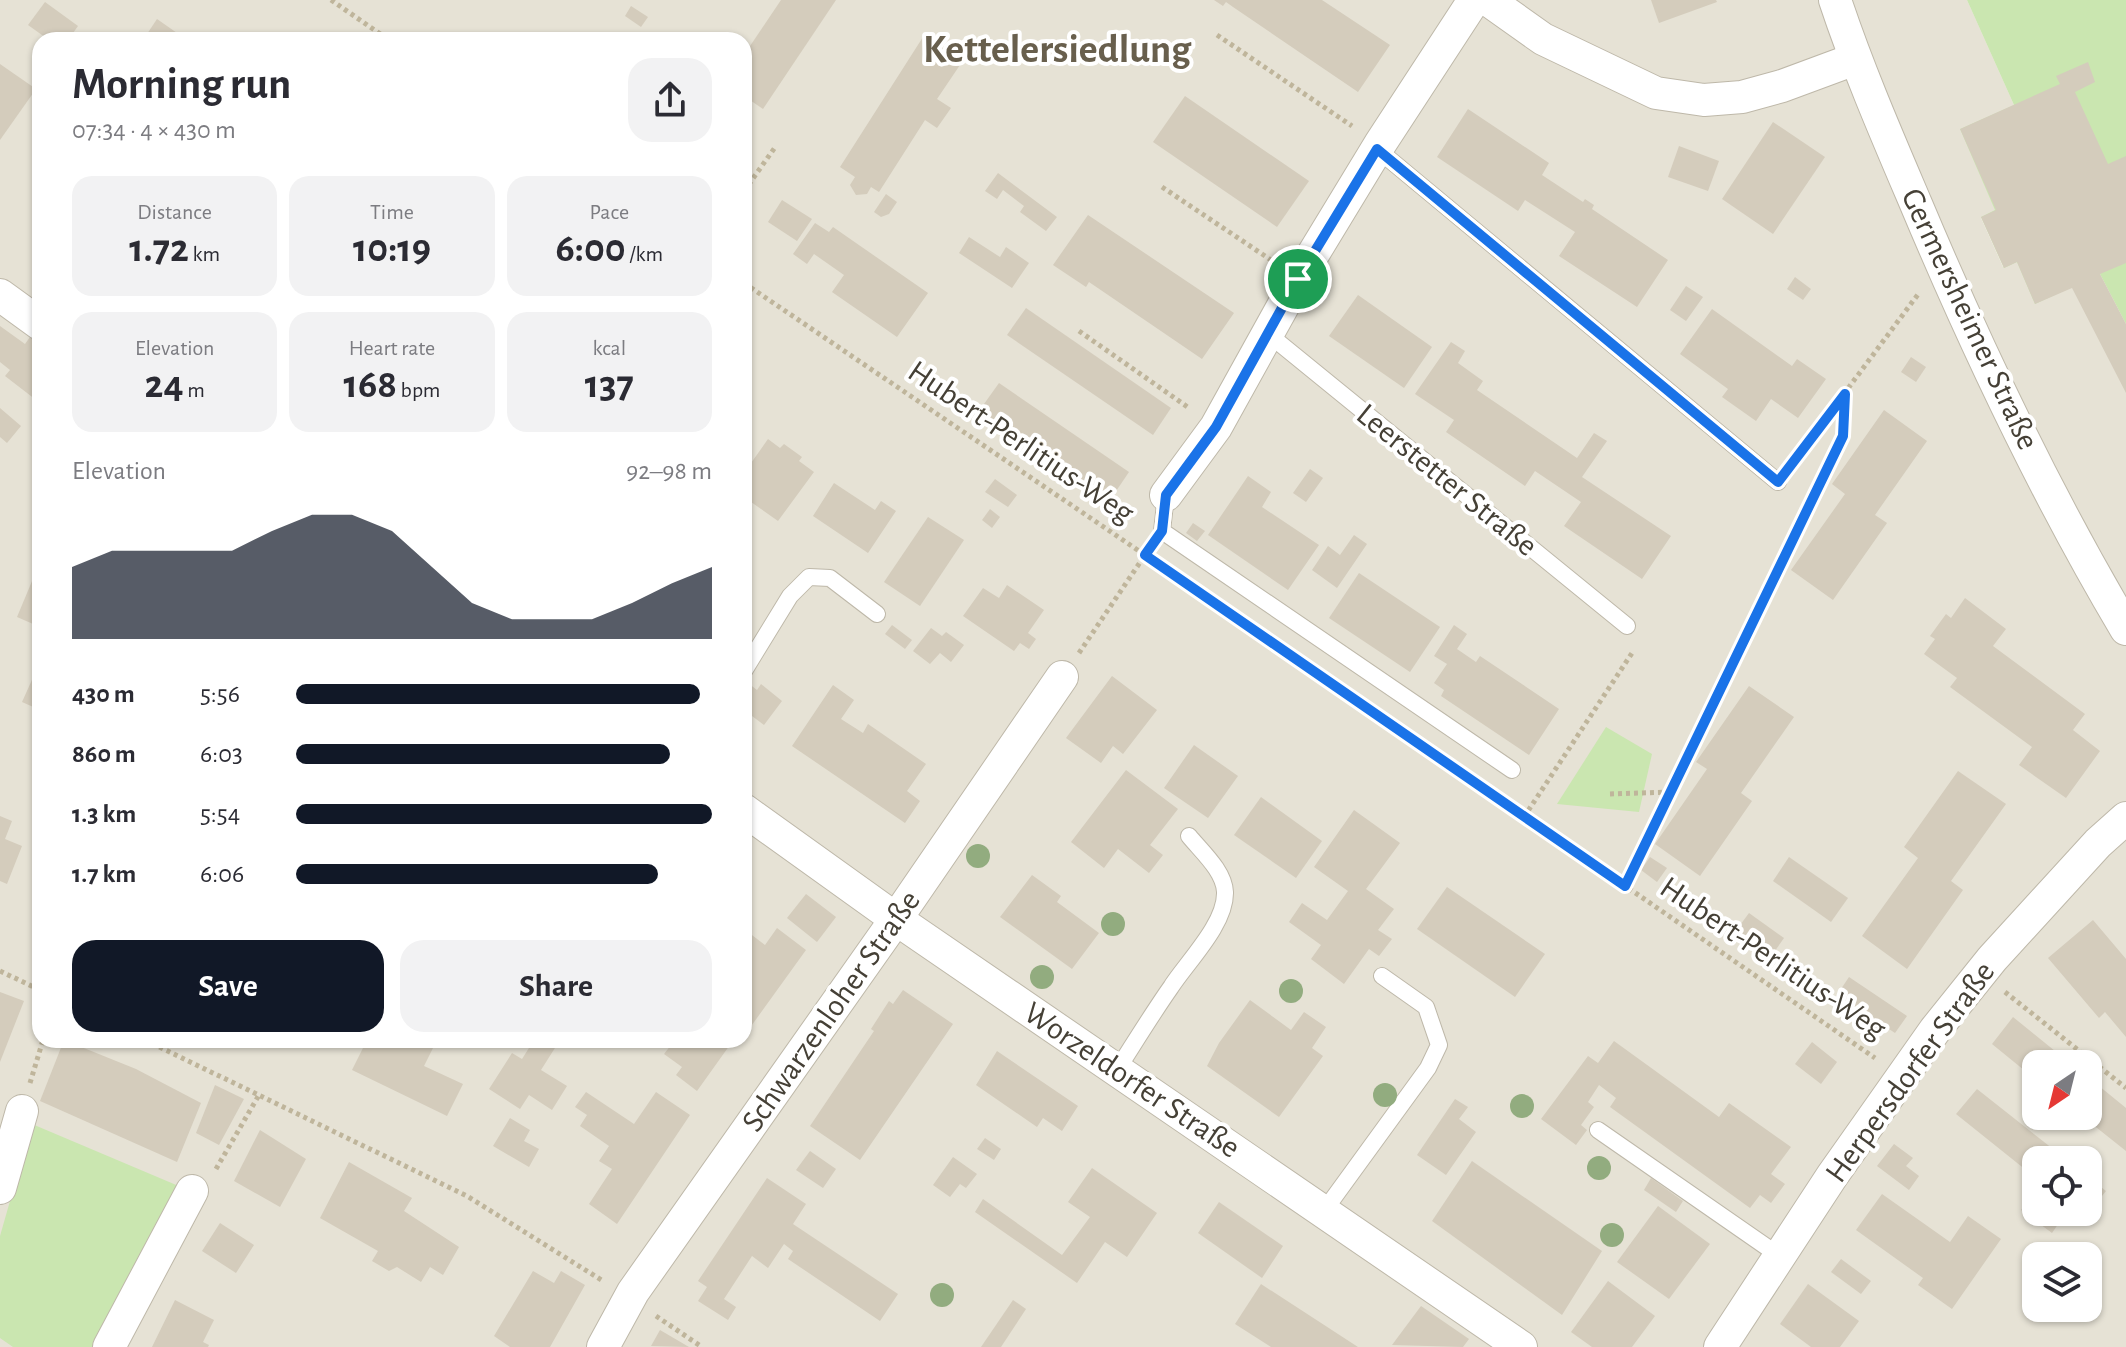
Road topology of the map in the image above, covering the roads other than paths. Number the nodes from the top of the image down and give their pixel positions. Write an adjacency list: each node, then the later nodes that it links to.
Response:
1 (1474, 0): 5 (street)
2 (1488, 0): 4 (street)
3 (1835, 0): 4 (street, Germersheimer Straße)
4 (1855, 59): 13 (street, Germersheimer Straße)
5 (1378, 147): 8 (street); 9 (lane)
6 (0, 295): 7 (street)
7 (32, 318)
8 (1267, 333): 10 (street); 12 (lane, Leerstetter Straße)
9 (1778, 482)
10 (1166, 495): 16 (lane)
11 (877, 614): 14 (lane)
12 (1627, 626)
13 (2126, 629)
14 (752, 658)
15 (1062, 677): 20 (street, Schwarzenloher Straße)
16 (1512, 770)
17 (752, 816): 20 (street, Worzeldorfer Straße)
18 (2126, 818): 28 (street, Herpersdorfer Straße)
19 (1189, 836): 22 (lane)
20 (896, 919): 22 (street, Worzeldorfer Straße); 30 (street, Schwarzenloher Straße)
21 (1382, 976): 27 (lane)
22 (1117, 1070): 27 (street, Worzeldorfer Straße)
23 (22, 1111): 25 (street)
24 (1598, 1130): 28 (lane)
25 (0, 1188)
26 (192, 1191): 29 (street)
27 (1324, 1211): 31 (street, Worzeldorfer Straße)
28 (1781, 1257): 32 (street, Herpersdorfer Straße)
29 (109, 1347)
30 (603, 1347)
31 (1521, 1347)
32 (1720, 1347)

